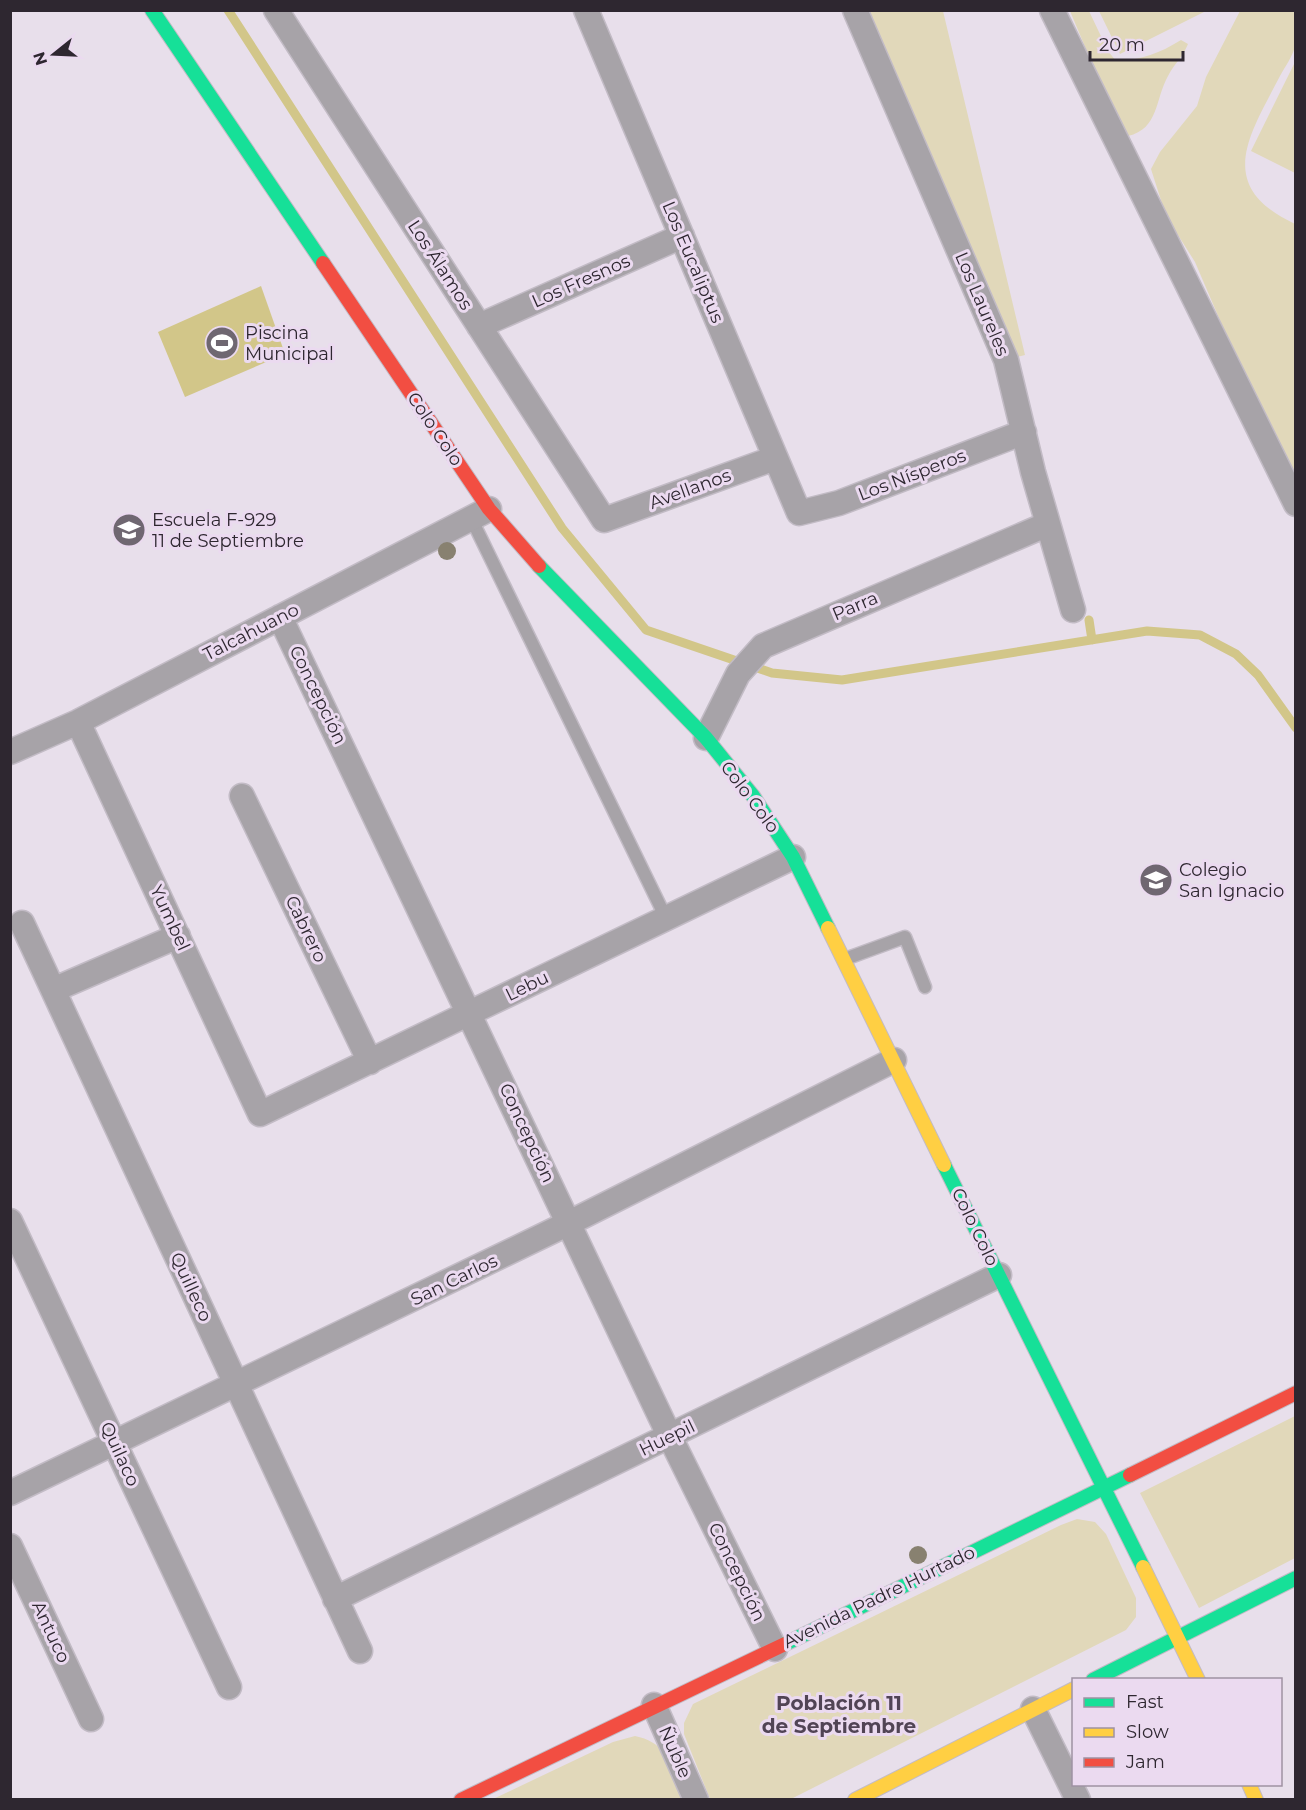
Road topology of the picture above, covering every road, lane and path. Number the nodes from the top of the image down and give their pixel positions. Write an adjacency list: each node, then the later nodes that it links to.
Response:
1 (152, 10): 11 (main road, Colo Colo)
2 (276, 10): 7 (street, Los Álamos)
3 (586, 10): 6 (street, Los Eucaliptus)
4 (855, 10): 8 (street, Los Laureles)
5 (1052, 10): 10 (street)
6 (682, 236): 7 (street, Los Fresnos); 9 (street, Los Eucaliptus)
7 (479, 326): 13 (street, Los Álamos)
8 (1024, 432): 12 (street, Los Nísperos); 14 (street, Los Laureles)
9 (776, 458): 12 (street, Los Eucaliptus); 13 (street, Avellanos)
10 (1296, 504)
11 (480, 513): 16 (street, Talcahuano); 18 (main road, Colo Colo); 22 (lane)
12 (799, 513)
13 (604, 520)
14 (1048, 524): 15 (street, Los Laureles); 18 (street, Parra)
15 (1072, 610)
16 (280, 617): 17 (street, Talcahuano); 28 (street, Concepción)
17 (78, 722): 19 (street, Talcahuano); 24 (street, Yumbel)
18 (706, 738): 21 (main road, Colo Colo)
19 (10, 752)
20 (242, 796): 30 (street, Cabrero)
21 (793, 857): 22 (street, Lebu); 25 (main road, Colo Colo)
22 (666, 918): 28 (street, Lebu)
23 (22, 923): 27 (street, Quilleco)
24 (178, 936): 27 (street); 31 (street, Yumbel)
25 (844, 959): 26 (lane); 29 (main road, Colo Colo)
26 (925, 987)
27 (53, 990): 35 (street, Quilleco)
28 (470, 1013): 30 (street, Lebu); 33 (street, Concepción)
29 (894, 1060): 33 (street, San Carlos); 34 (main road, Colo Colo)
30 (370, 1062): 31 (street, Lebu)
31 (260, 1114)
32 (10, 1221): 38 (street, Quilaco)
33 (569, 1223): 35 (street, San Carlos); 37 (street, Concepción)
34 (999, 1275): 37 (street, Huepil); 39 (main road, Colo Colo)
35 (237, 1386): 38 (street, San Carlos); 43 (street, Quilleco)
36 (1296, 1393): 39 (main road, Avenida Padre Hurtado)
37 (670, 1437): 43 (street, Huepil); 45 (street, Concepción)
38 (115, 1443): 40 (street, San Carlos); 49 (street, Quilaco)
39 (1102, 1487): 44 (main road, Colo Colo); 45 (main road, Avenida Padre Hurtado)
40 (10, 1493)
41 (10, 1546): 53 (street, Antuco)
42 (1296, 1578): 44 (main road)
43 (335, 1599): 46 (street, Quilleco)
44 (1178, 1638): 47 (main road); 48 (main road, Colo Colo)
45 (775, 1649): 51 (main road, Avenida Padre Hurtado)
46 (360, 1651)
47 (1097, 1678)
48 (1197, 1678)
49 (229, 1687)
50 (1072, 1690): 52 (main road)
51 (654, 1705): 55 (main road, Avenida Padre Hurtado); 56 (street, Ñuble)
52 (1033, 1709): 57 (main road); 58 (street)
53 (91, 1719)
54 (1249, 1786): 59 (main road)
55 (461, 1800)
56 (696, 1800)
57 (855, 1800)
58 (1078, 1800)
59 (1256, 1800)

